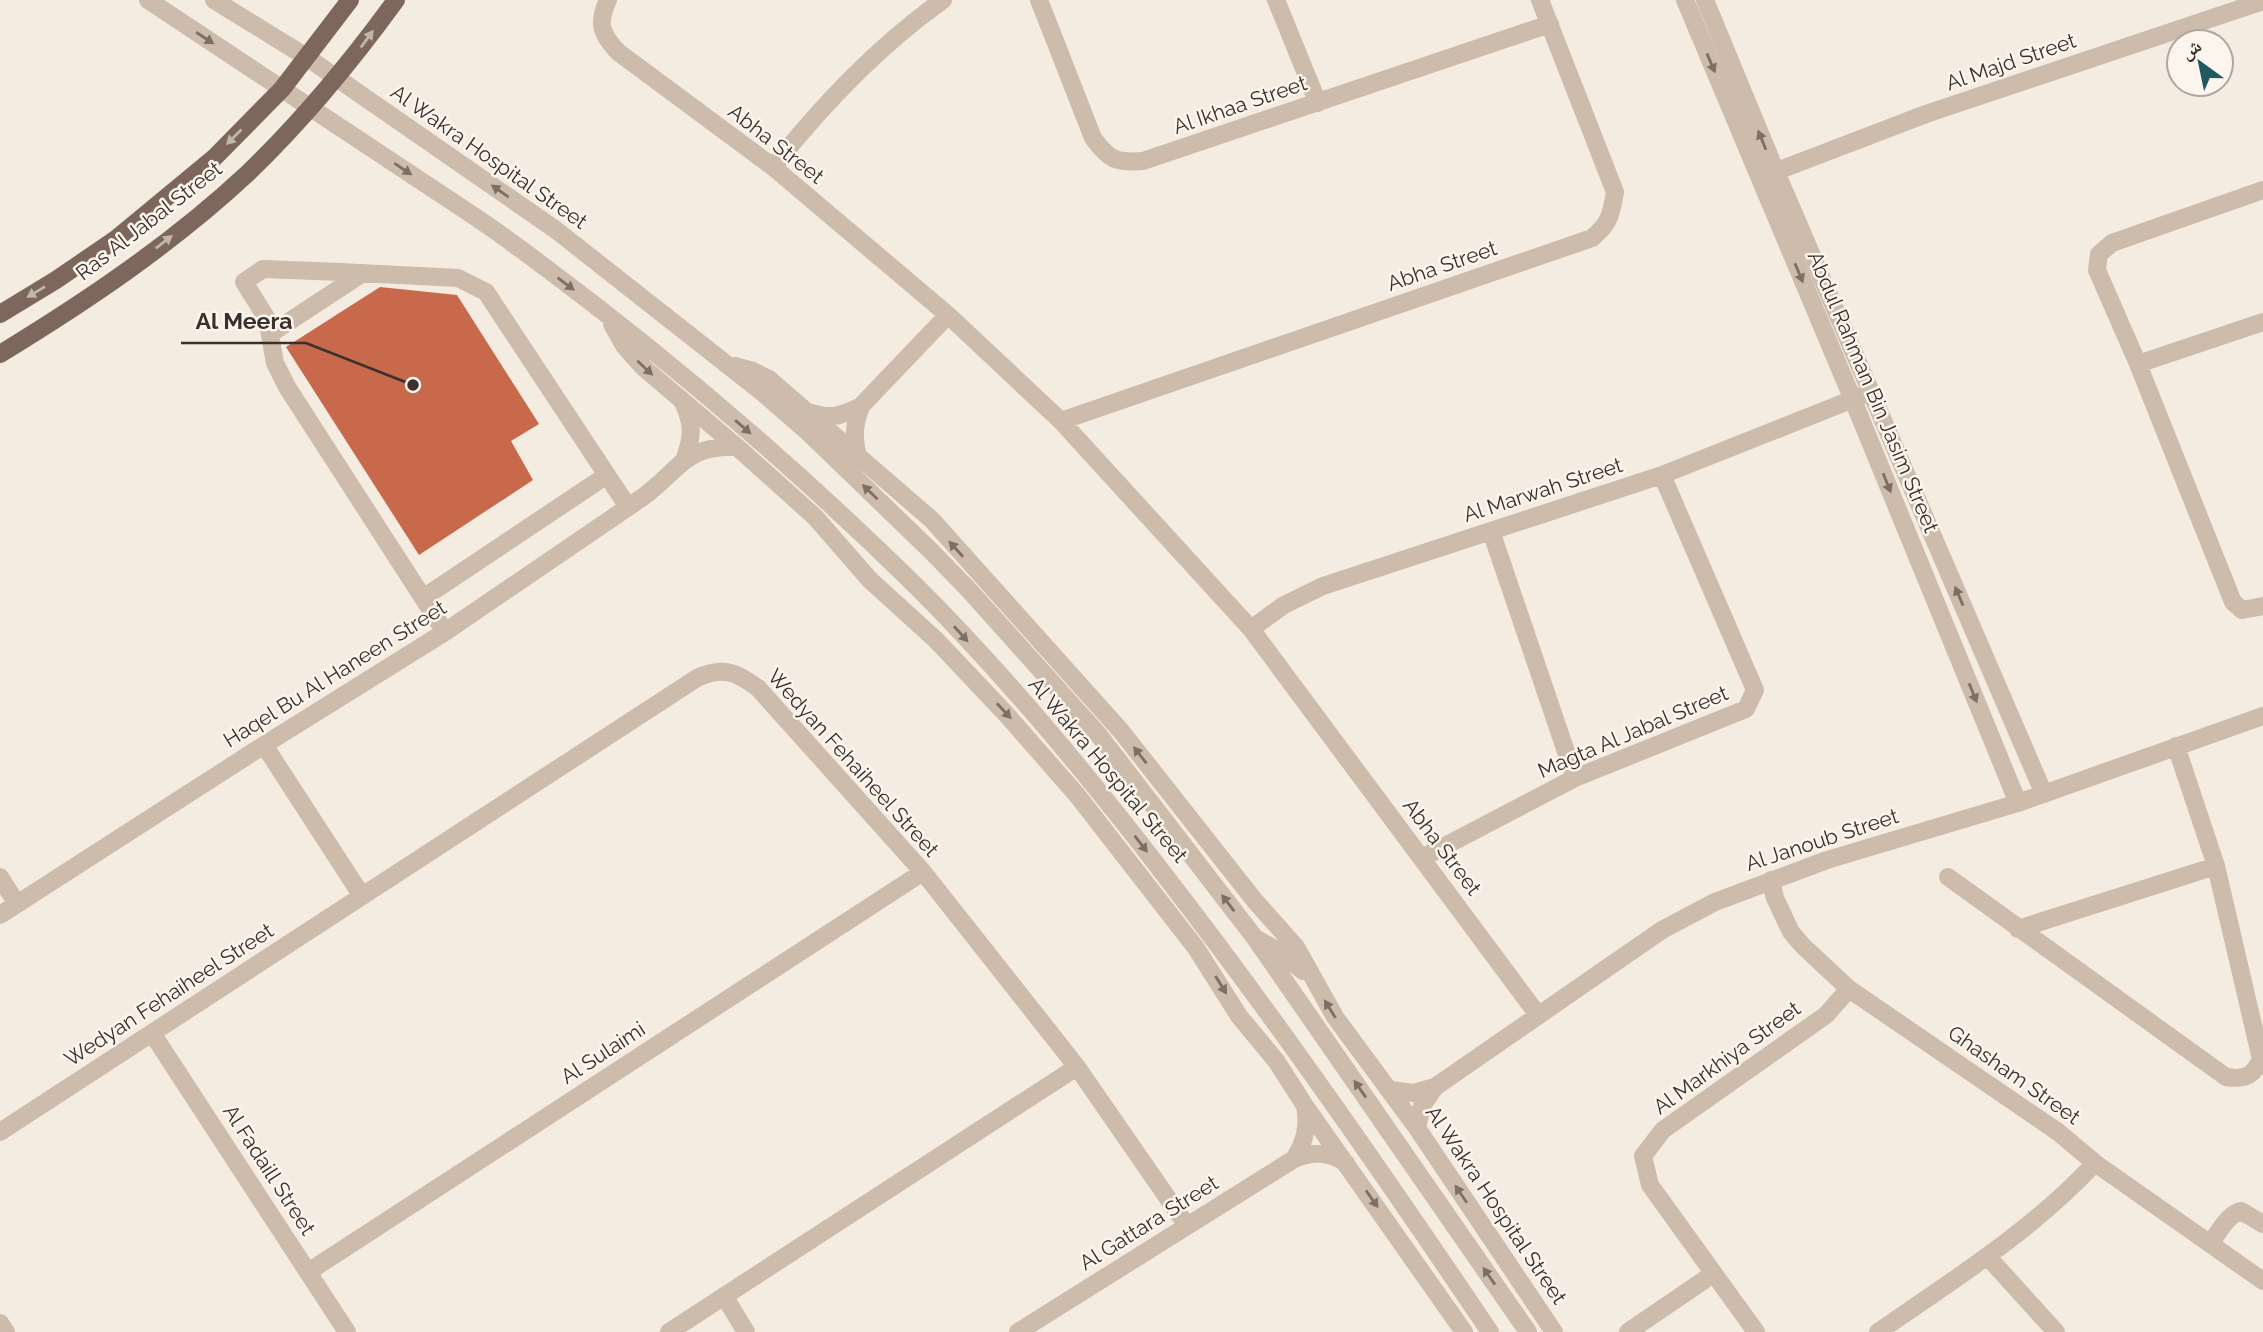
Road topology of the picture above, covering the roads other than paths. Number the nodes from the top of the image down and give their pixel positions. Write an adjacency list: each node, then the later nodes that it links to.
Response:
1 (148, 0): 16 (street, Al Wakra Hospital Street, one-way to 16)
2 (214, 0): 14 (street, Al Wakra Hospital Street)
3 (350, 0): 14 (main road, Ras Al Jabal Street)
4 (396, 0): 15 (main road, Ras Al Jabal Street, one-way to 4)
5 (608, 0): 19 (street, Abha Street)
6 (943, 0): 19 (street)
7 (1039, 0): 17 (street, Al Ikhaa Street)
8 (1276, 0): 17 (street)
9 (1539, 0): 13 (street, Abha Street)
10 (1685, 0): 20 (street, Abdul Rahman Bin Jasim Street, one-way to 20)
11 (1705, 0): 20 (street, Abdul Rahman Bin Jasim Street, one-way to 11)
12 (2263, 1): 20 (street, Al Majd Street)
13 (1550, 24): 17 (street, Al Ikhaa Street); 36 (street, Abha Street)
14 (308, 58): 15 (street, Al Wakra Hospital Street); 16 (main road, Ras Al Jabal Street)
15 (337, 78): 18 (main road, Ras Al Jabal Street); 30 (street, Al Wakra Hospital Street, one-way to 15)
16 (282, 89): 18 (street, Al Wakra Hospital Street); 23 (main road, Ras Al Jabal Street, one-way to 23)
17 (1318, 103)
18 (311, 107): 24 (street, Al Wakra Hospital Street, one-way to 24); 28 (main road, Ras Al Jabal Street, one-way to 18)
19 (773, 167): 25 (street, Abha Street)
20 (1768, 175): 31 (street, Abdul Rahman Bin Jasim Street); 33 (street, Abdul Rahman Bin Jasim Street, one-way to 33)
21 (2263, 190): 29 (street)
22 (363, 273): 27 (street); 27 (street); 40 (street)
23 (1, 313)
24 (605, 314): 32 (street, Al Wakra Hospital Street, one-way to 32); 49 (street, Al Wakra Hospital Street, one-way to 49)
25 (948, 315): 34 (street); 36 (street, Abha Street)
26 (2263, 322): 29 (street)
27 (270, 334): 47 (street)
28 (0, 354)
29 (2138, 364): 48 (street)
30 (729, 365): 35 (street, Al Wakra Hospital Street); 45 (street, Al Wakra Hospital Street, one-way to 30)
31 (1871, 392): 33 (street, Al Marwah Street); 56 (street, Abdul Rahman Bin Jasim Street, one-way to 31)
32 (682, 400): 37 (street, Al Wakra Hospital Street); 39 (street)
33 (1853, 400): 41 (street, Al Marwah Street); 57 (street, Abdul Rahman Bin Jasim Street, one-way to 57)
34 (861, 406): 35 (street); 38 (street)
35 (806, 411): 38 (street, Al Wakra Hospital Street)
36 (1061, 421): 50 (street, Abha Street)
37 (737, 447): 39 (street, Haqel Bu Al Haneen Street); 46 (street, Al Wakra Hospital Street)
38 (858, 457): 42 (street, Al Wakra Hospital Street)
39 (685, 458): 43 (street, Haqel Bu Al Haneen Street)
40 (607, 475): 43 (street); 47 (street)
41 (1662, 475): 44 (street, Al Marwah Street); 55 (street, Magta Al Jabal Street)
42 (891, 486): 45 (street); 69 (street, Al Wakra Hospital Street, one-way to 42)
43 (628, 507): 51 (street, Haqel Bu Al Haneen Street)
44 (1491, 531): 50 (street, Al Marwah Street); 55 (street)
45 (912, 532): 68 (street, Al Wakra Hospital Street, one-way to 45)
46 (870, 580): 49 (street); 74 (street, Al Wakra Hospital Street, one-way to 74)
47 (423, 598): 51 (street)
48 (2263, 606)
49 (941, 612): 71 (street, Al Wakra Hospital Street, one-way to 71)
50 (1251, 629): 58 (street, Abha Street)
51 (445, 632): 53 (street, Haqel Bu Al Haneen Street)
52 (2263, 716): 54 (street, Al Janoub Street)
53 (264, 745): 64 (street); 65 (street, Haqel Bu Al Haneen Street)
54 (2176, 746): 56 (street, Al Janoub Street); 59 (street)
55 (1575, 778): 58 (street, Magta Al Jabal Street)
56 (2044, 794): 57 (street, Al Janoub Street)
57 (2018, 803): 63 (street, Al Janoub Street)
58 (1422, 858): 72 (street, Abha Street)
59 (2216, 866): 67 (street); 67 (street)
60 (923, 872): 64 (street, Wedyan Fehaiheel Street); 75 (street, Wedyan Fehaiheel Street); 88 (street, Al Sulaimi)
61 (0, 877): 65 (street)
62 (1948, 877): 67 (street)
63 (1771, 880): 70 (street, Ghasham Street); 72 (street, Al Janoub Street)
64 (362, 896): 73 (street, Wedyan Fehaiheel Street)
65 (17, 904): 66 (street, Haqel Bu Al Haneen Street)
66 (0, 915)
67 (2018, 929)
68 (1255, 938): 69 (street); 100 (street, Al Wakra Hospital Street, one-way to 68)
69 (1315, 984): 77 (street, Al Wakra Hospital Street, one-way to 69)
70 (1849, 989): 83 (street, Ghasham Street); 89 (street, Al Markhiya Street)
71 (1268, 1013): 74 (street); 99 (street, Al Wakra Hospital Street)
72 (1538, 1016): 76 (street, Al Janoub Street)
73 (152, 1033): 80 (street, Wedyan Fehaiheel Street); 88 (street, Al Fadaill Street)
74 (1277, 1062): 78 (street, Al Wakra Hospital Street)
75 (1077, 1067): 85 (street, Wedyan Fehaiheel Street); 91 (street)
76 (1435, 1087): 77 (street, Al Janoub Street); 79 (street, Al Janoub Street)
77 (1391, 1090): 79 (street, Al Wakra Hospital Street)
78 (1305, 1106): 81 (street); 82 (street, Al Wakra Hospital Street)
79 (1417, 1128): 101 (street, Al Wakra Hospital Street, one-way to 79)
80 (0, 1132)
81 (1294, 1159): 82 (street, Al Gattara Street); 85 (street, Al Gattara Street)
82 (1347, 1163): 98 (street, Al Wakra Hospital Street, one-way to 98)
83 (2095, 1163): 86 (street, Ghasham Street); 87 (street)
84 (2263, 1224): 86 (street)
85 (1187, 1226): 93 (street, Al Gattara Street)
86 (2210, 1244): 90 (street, Ghasham Street)
87 (1987, 1257): 104 (street); 105 (street)
88 (308, 1272): 95 (street, Al Fadaill Street)
89 (1713, 1274): 102 (street); 103 (street, Al Markhiya Street)
90 (2263, 1281)
91 (724, 1296): 96 (street); 97 (street)
92 (0, 1322): 94 (street)
93 (1026, 1330)
94 (6, 1332)
95 (347, 1332)
96 (669, 1332)
97 (746, 1332)
98 (1464, 1332)
99 (1490, 1332)
100 (1528, 1332)
101 (1554, 1332)
102 (1628, 1332)
103 (1756, 1332)
104 (1878, 1332)
105 (2056, 1332)

